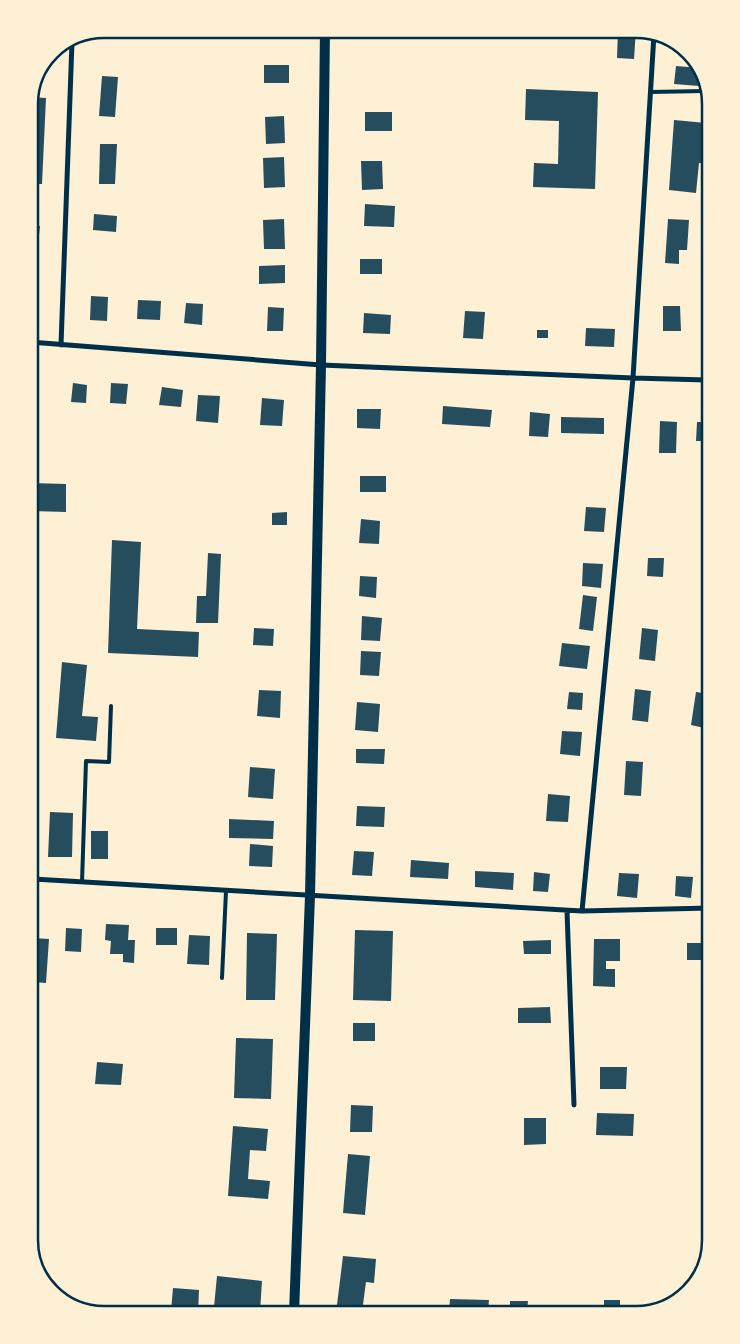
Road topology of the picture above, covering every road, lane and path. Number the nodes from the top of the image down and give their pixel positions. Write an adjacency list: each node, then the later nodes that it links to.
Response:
1 (325, 38): 8 (main road)
2 (654, 41): 5 (street)
3 (72, 46): 7 (street)
4 (701, 91): 5 (lane)
5 (650, 92): 9 (street)
6 (38, 343): 7 (street)
7 (61, 345): 8 (street)
8 (321, 365): 9 (street); 15 (main road)
9 (633, 378): 10 (street); 18 (street)
10 (702, 380)
11 (111, 706): 13 (lane)
12 (37, 879): 13 (street)
13 (82, 882): 14 (street)
14 (226, 890): 15 (street); 19 (lane)
15 (310, 896): 17 (street); 21 (main road)
16 (702, 908): 18 (street)
17 (568, 911): 18 (street); 20 (street)
18 (582, 912)
19 (222, 978)
20 (574, 1106)
21 (294, 1306)

